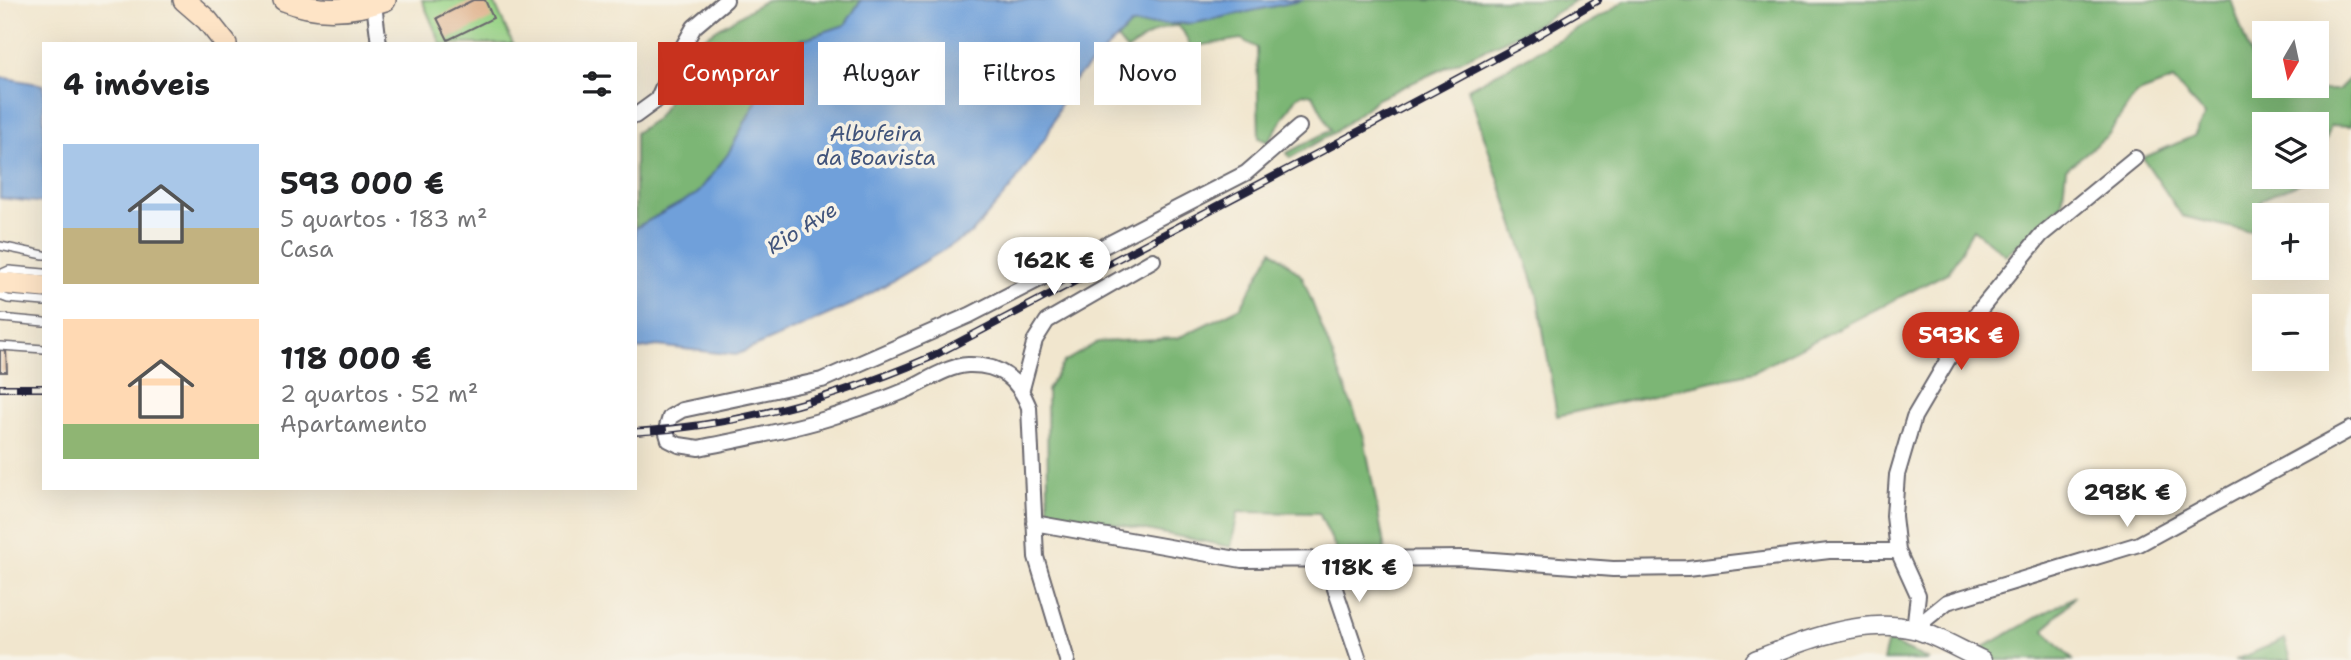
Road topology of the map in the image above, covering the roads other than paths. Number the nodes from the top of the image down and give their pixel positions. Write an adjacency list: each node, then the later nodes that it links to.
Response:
1 (184, 0): 5 (main road)
2 (284, 0): 4 (main road)
3 (726, 0): 7 (street)
4 (380, 2): 6 (street)
5 (224, 42)
6 (379, 42)
7 (637, 115)
8 (1299, 127): 23 (street)
9 (2135, 158): 26 (street)
10 (0, 246): 11 (lane)
11 (42, 255)
12 (1153, 260): 23 (street)
13 (42, 273): 14 (lane)
14 (0, 274)
15 (0, 283): 16 (main road)
16 (42, 286)
17 (0, 296): 18 (lane)
18 (42, 302)
19 (0, 318): 20 (lane)
20 (42, 321)
21 (0, 346): 22 (lane)
22 (42, 349)
23 (1022, 389): 25 (street)
24 (2351, 429): 28 (street)
25 (1034, 523): 27 (street); 29 (street)
26 (1898, 551): 27 (street); 28 (street)
27 (1325, 559): 30 (street)
28 (1914, 629): 31 (street); 32 (street)
29 (1067, 660)
30 (1359, 660)
31 (1755, 660)
32 (1982, 660)

